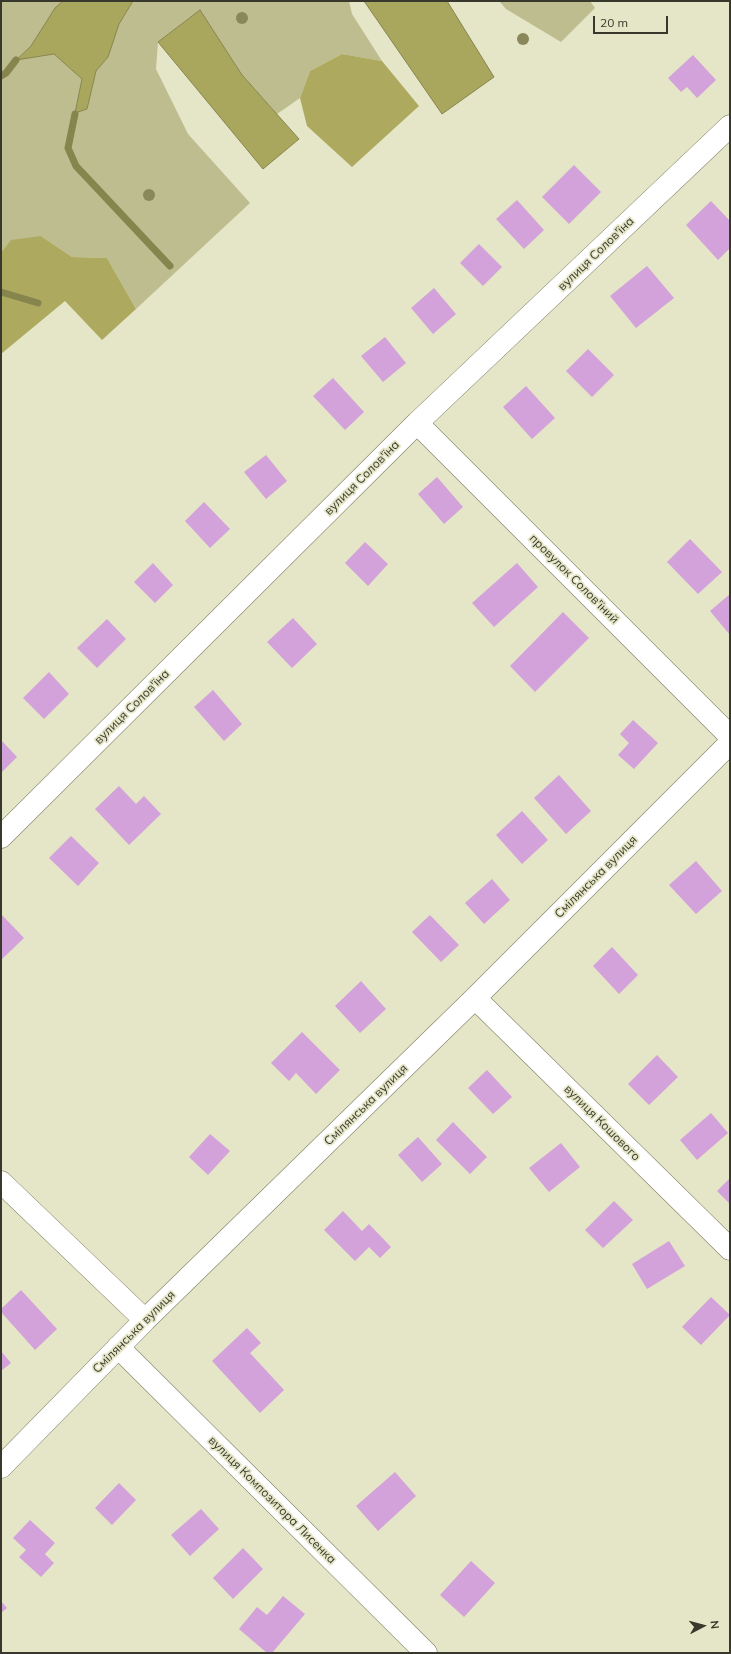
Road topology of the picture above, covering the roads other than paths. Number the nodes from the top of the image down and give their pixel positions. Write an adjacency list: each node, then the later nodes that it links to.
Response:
1 (730, 126): 2 (street, вулиця Солов'їна)
2 (418, 423): 3 (street, провулок Солов'їний); 5 (street, вулиця Солов'їна)
3 (730, 736)
4 (730, 743): 6 (street, Смілянська вулиця)
5 (1, 837)
6 (475, 998): 8 (street, вулиця Кошового); 9 (street, Смілянська вулиця)
7 (1, 1182): 9 (street)
8 (730, 1249)
9 (145, 1320): 10 (street, Смілянська вулиця)
10 (118, 1347): 11 (street, Смілянська вулиця); 12 (street, вулиця Композитора Лисенка)
11 (1, 1467)
12 (426, 1653)

